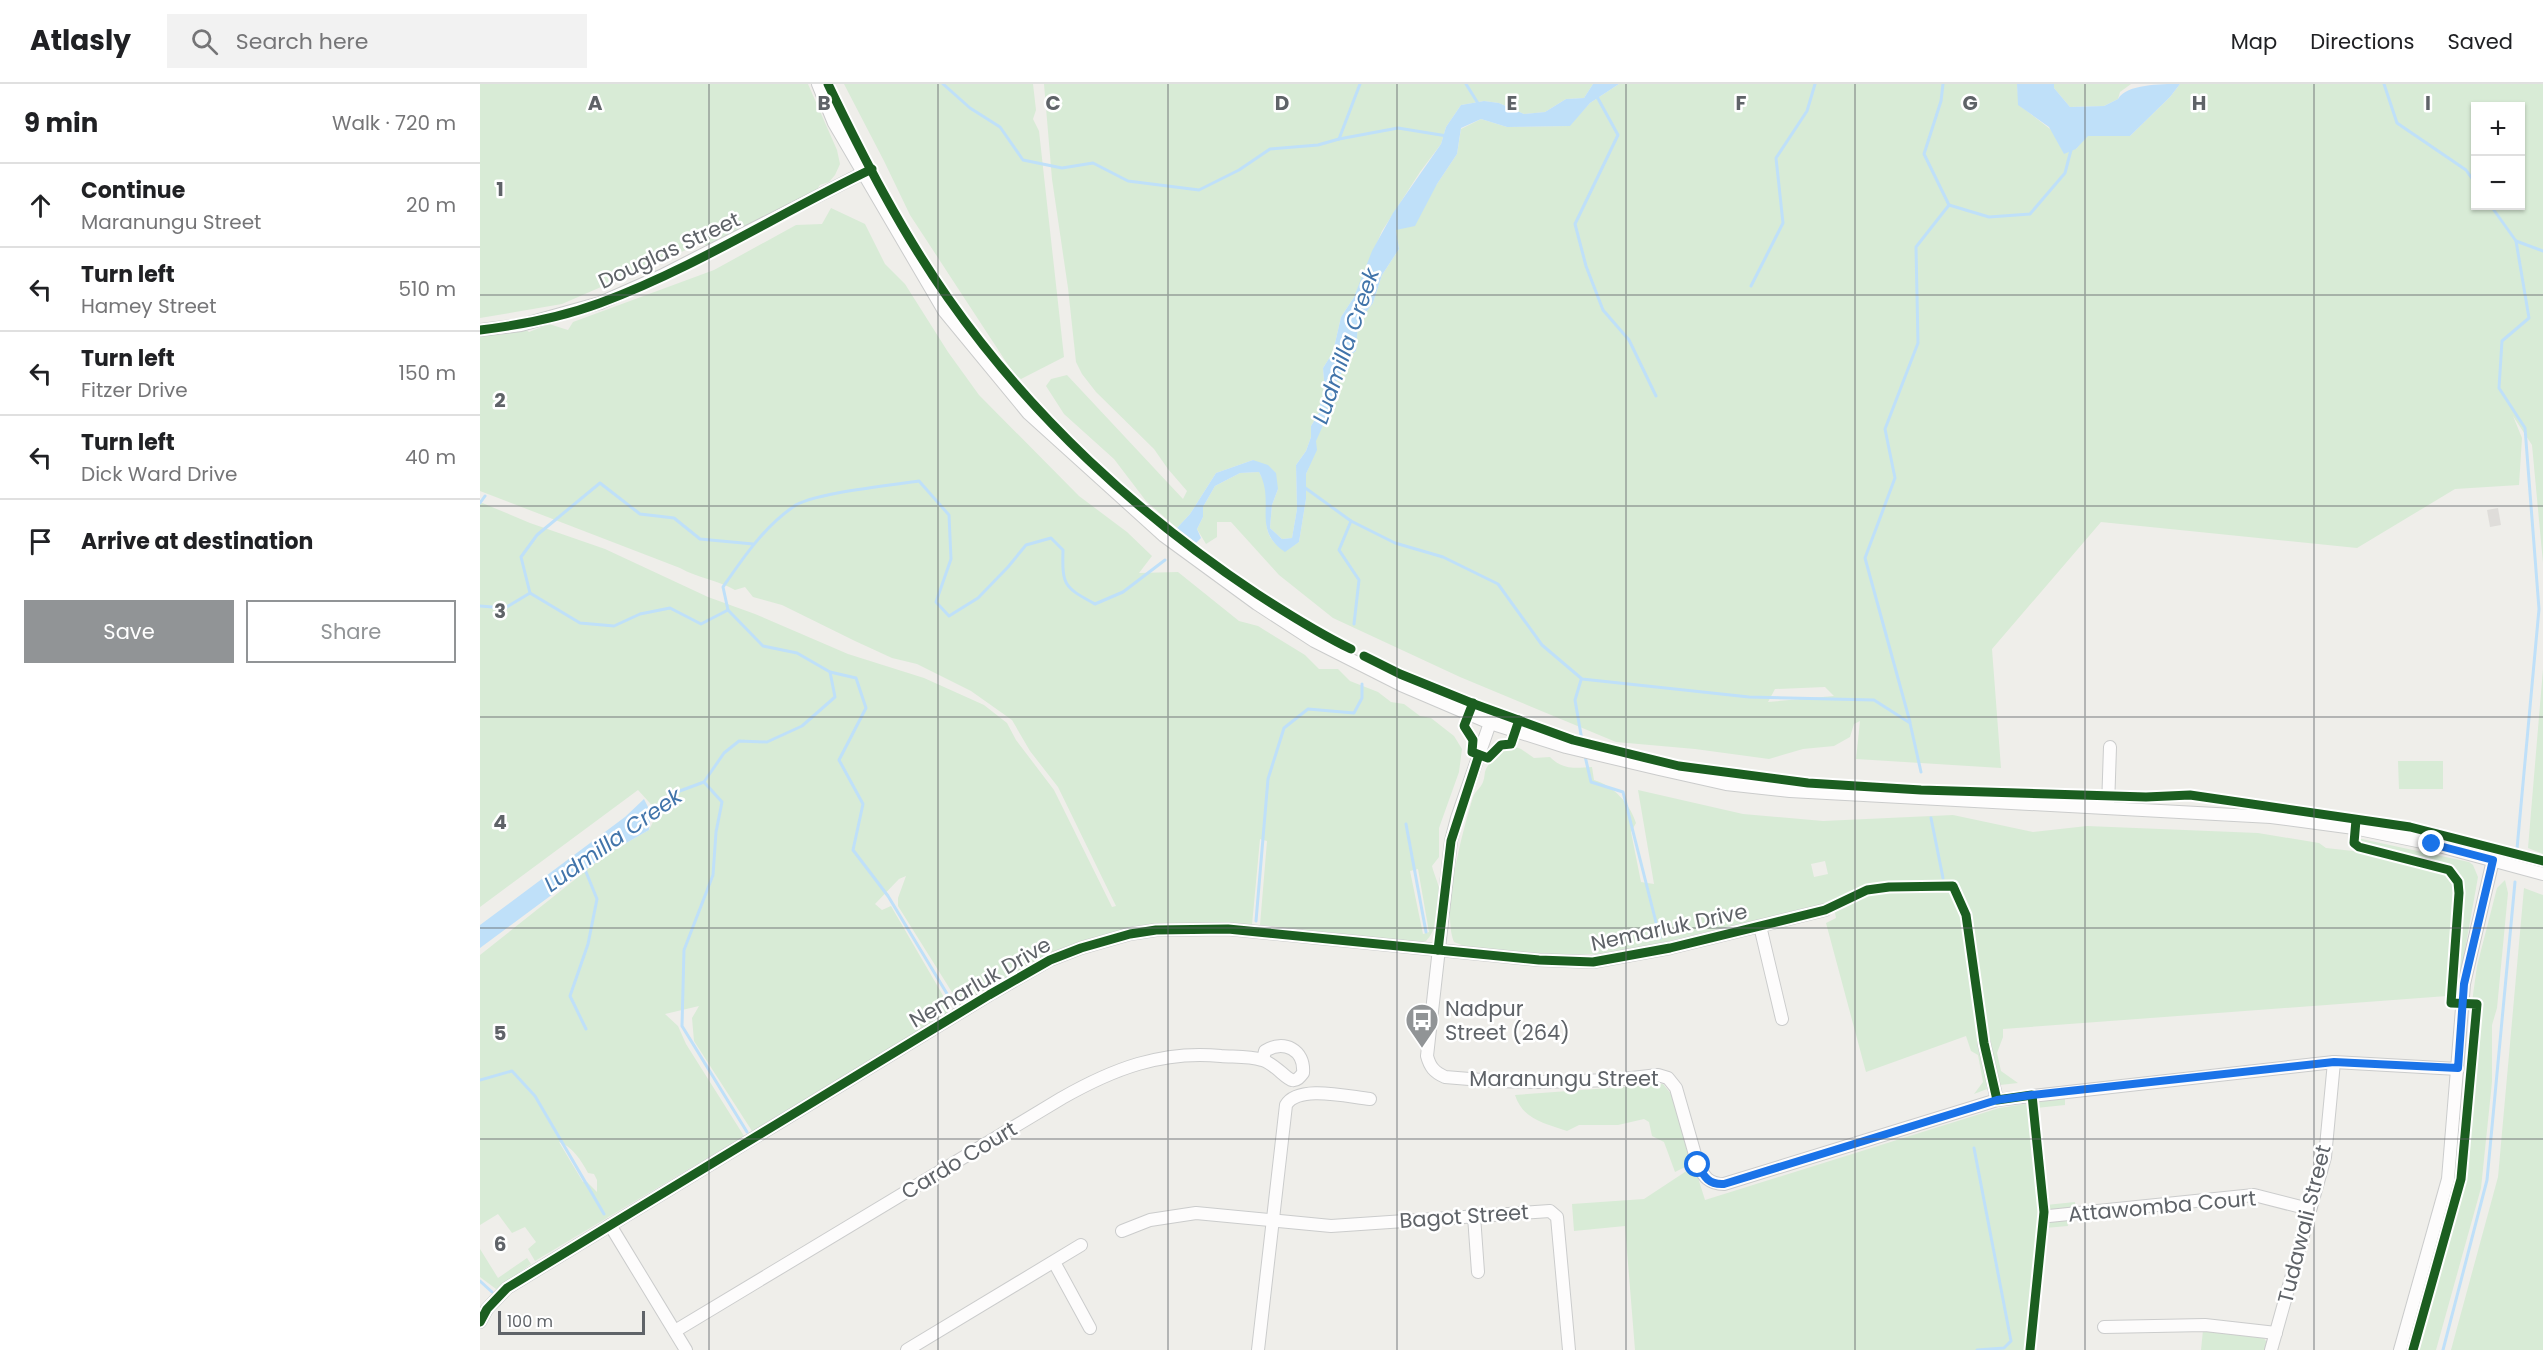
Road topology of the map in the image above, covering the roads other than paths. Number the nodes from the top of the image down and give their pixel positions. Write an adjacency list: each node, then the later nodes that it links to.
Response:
1 (818, 84): 2 (street)
2 (863, 173): 3 (street, Douglas Street); 4 (street)
3 (480, 330)
4 (1490, 723): 6 (street); 11 (street)
5 (2110, 747): 6 (street)
6 (2108, 807): 7 (street)
7 (2493, 860): 8 (street); 16 (street)
8 (2543, 874)
9 (1825, 910): 10 (street, Nemarluk Drive)
10 (1761, 926): 11 (street, Nemarluk Drive); 12 (street)
11 (1438, 950): 18 (street, Maranungu Street); 23 (street, Nemarluk Drive)
12 (1782, 1019)
13 (1984, 1043): 18 (street)
14 (1263, 1060): 31 (street, Cardo Court)
15 (2334, 1062): 16 (street); 18 (street); 19 (street, Tudawali Street)
16 (2458, 1068): 38 (street)
17 (1370, 1099): 22 (street)
18 (1997, 1100)
19 (2309, 1209): 21 (street, Attawomba Court); 32 (street, Tudawali Street)
20 (1474, 1216): 22 (street, Bagot Street); 27 (street); 36 (street, Bagot Street)
21 (2049, 1216)
22 (1272, 1221): 24 (street, Bagot Street); 35 (street)
23 (610, 1225): 28 (street, Nemarluk Drive); 31 (street)
24 (1122, 1231)
25 (1081, 1245): 26 (street)
26 (1054, 1262): 30 (street); 34 (street)
27 (1478, 1272)
28 (480, 1322)
29 (2104, 1326): 32 (street)
30 (1090, 1328)
31 (675, 1331): 33 (street)
32 (2276, 1333): 37 (street, Tudawali Street)
33 (687, 1350)
34 (907, 1350)
35 (1258, 1350)
36 (1569, 1350)
37 (2271, 1350)
38 (2400, 1350)

